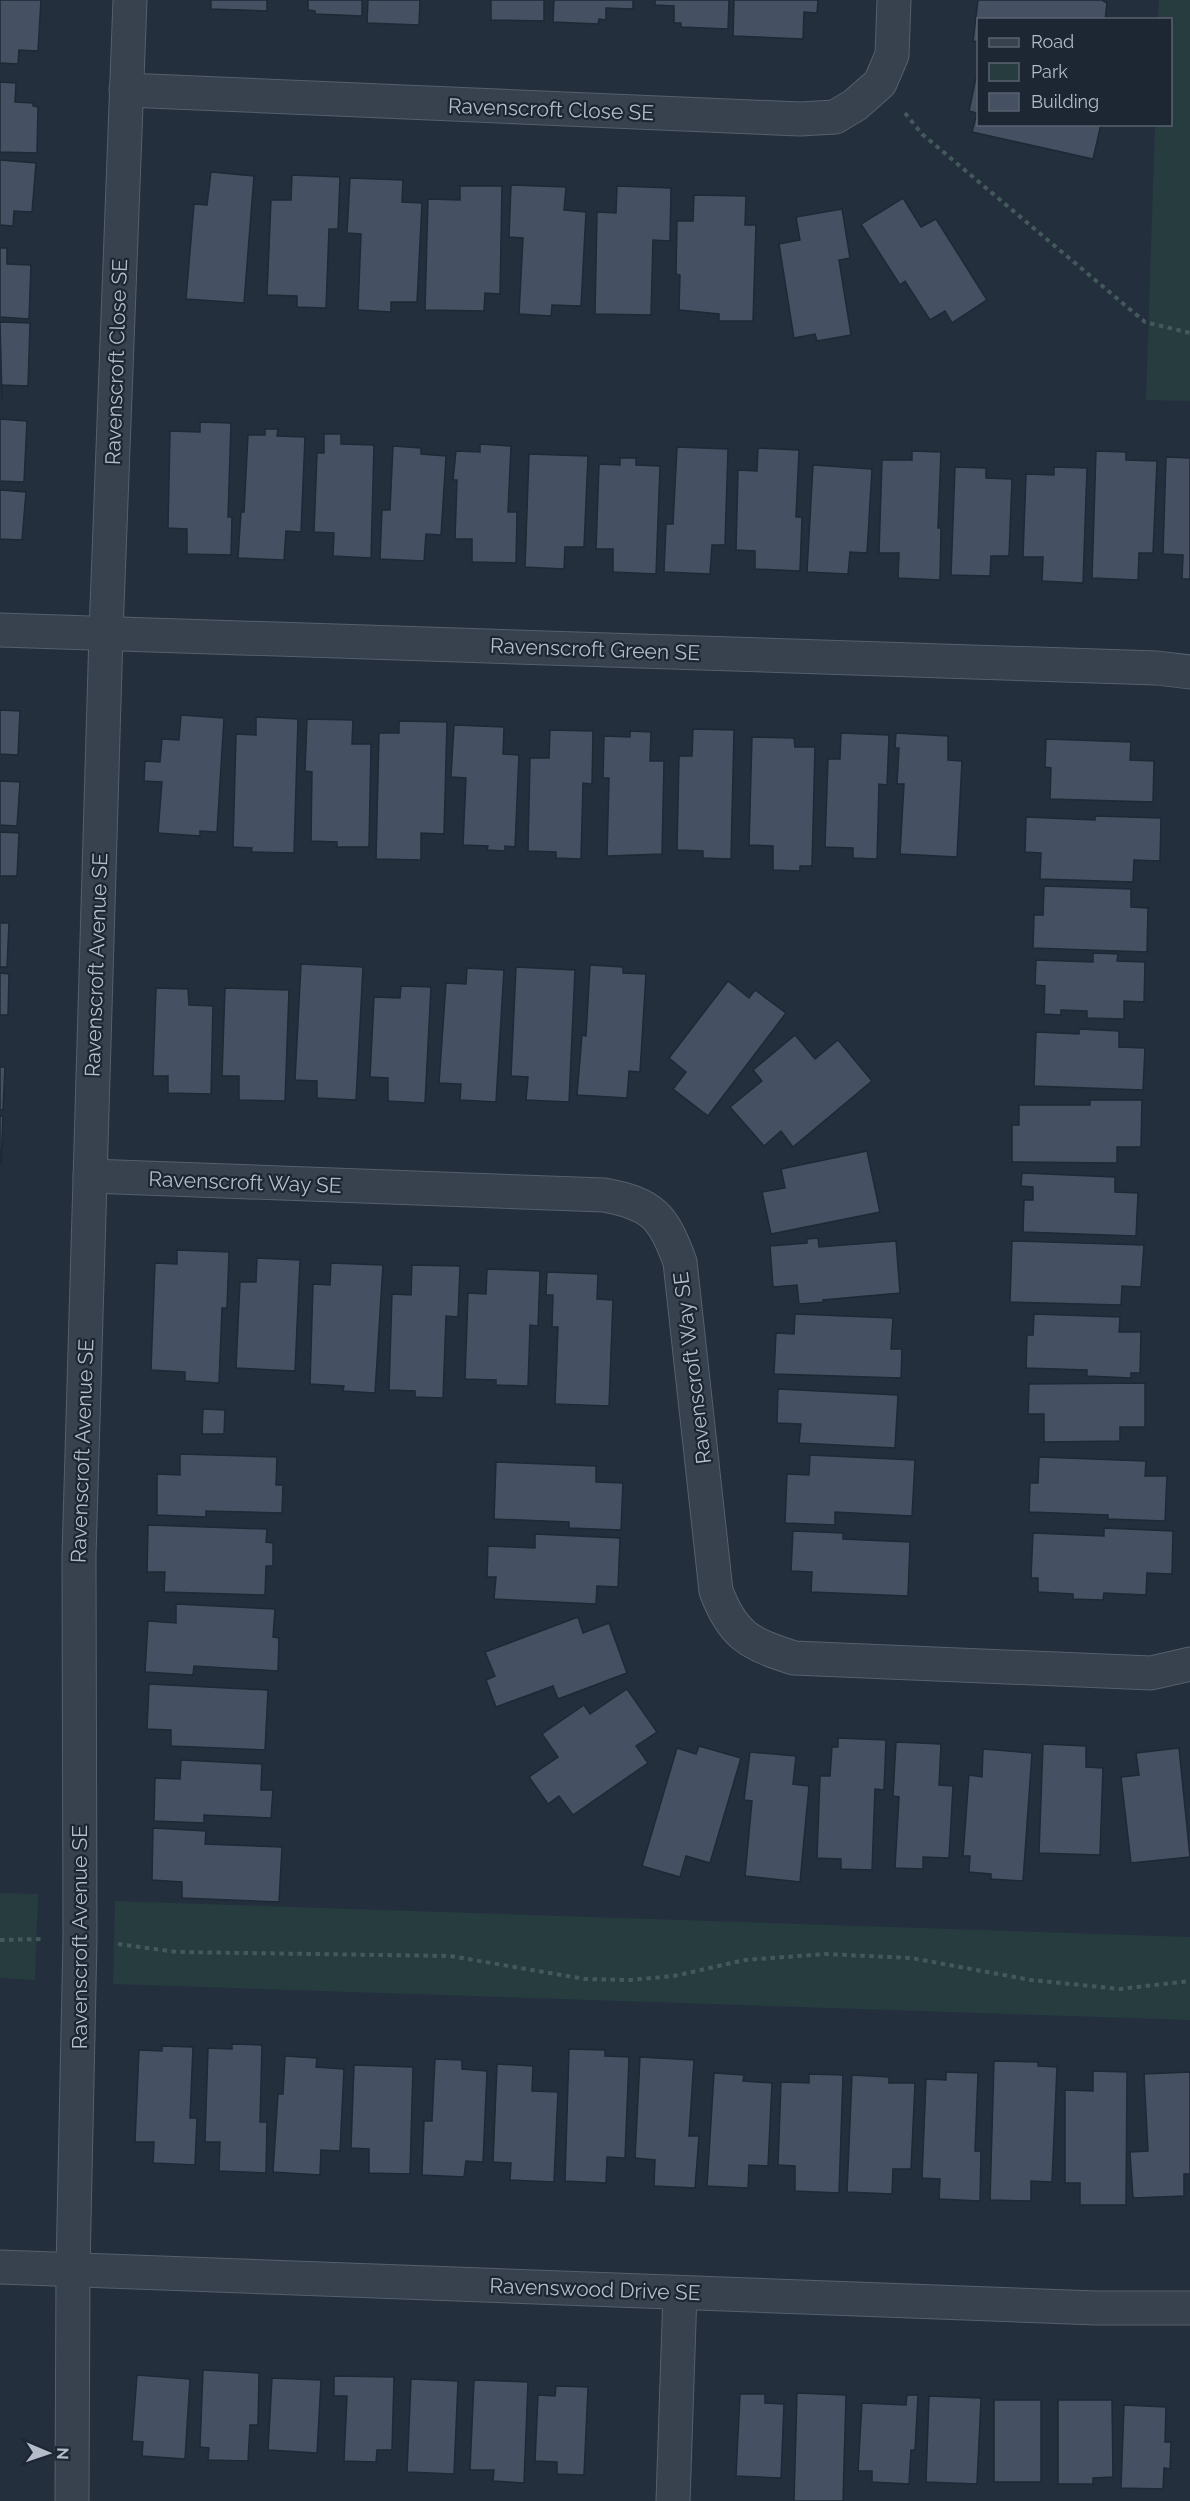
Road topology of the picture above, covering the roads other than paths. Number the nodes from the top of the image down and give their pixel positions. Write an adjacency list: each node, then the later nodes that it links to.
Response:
1 (130, 0): 3 (street, Ravenscroft Close SE)
2 (894, 0): 3 (street, Ravenscroft Close SE)
3 (126, 90): 5 (street, Ravenscroft Close SE)
4 (0, 630): 5 (street, Ravenscroft Green SE)
5 (106, 633): 6 (street, Ravenscroft Green SE); 7 (street, Ravenscroft Avenue SE)
6 (1190, 672)
7 (90, 1176): 8 (street, Ravenscroft Way SE); 10 (street, Ravenscroft Avenue SE)
8 (1190, 1664)
9 (0, 2267): 10 (street, Ravenswood Drive SE)
10 (73, 2269): 11 (street, Ravenswood Drive SE); 13 (street, Ravenscroft Avenue SE)
11 (680, 2293): 12 (street, Ravenswood Drive SE); 14 (street)
12 (1190, 2308)
13 (72, 2501)
14 (673, 2501)

